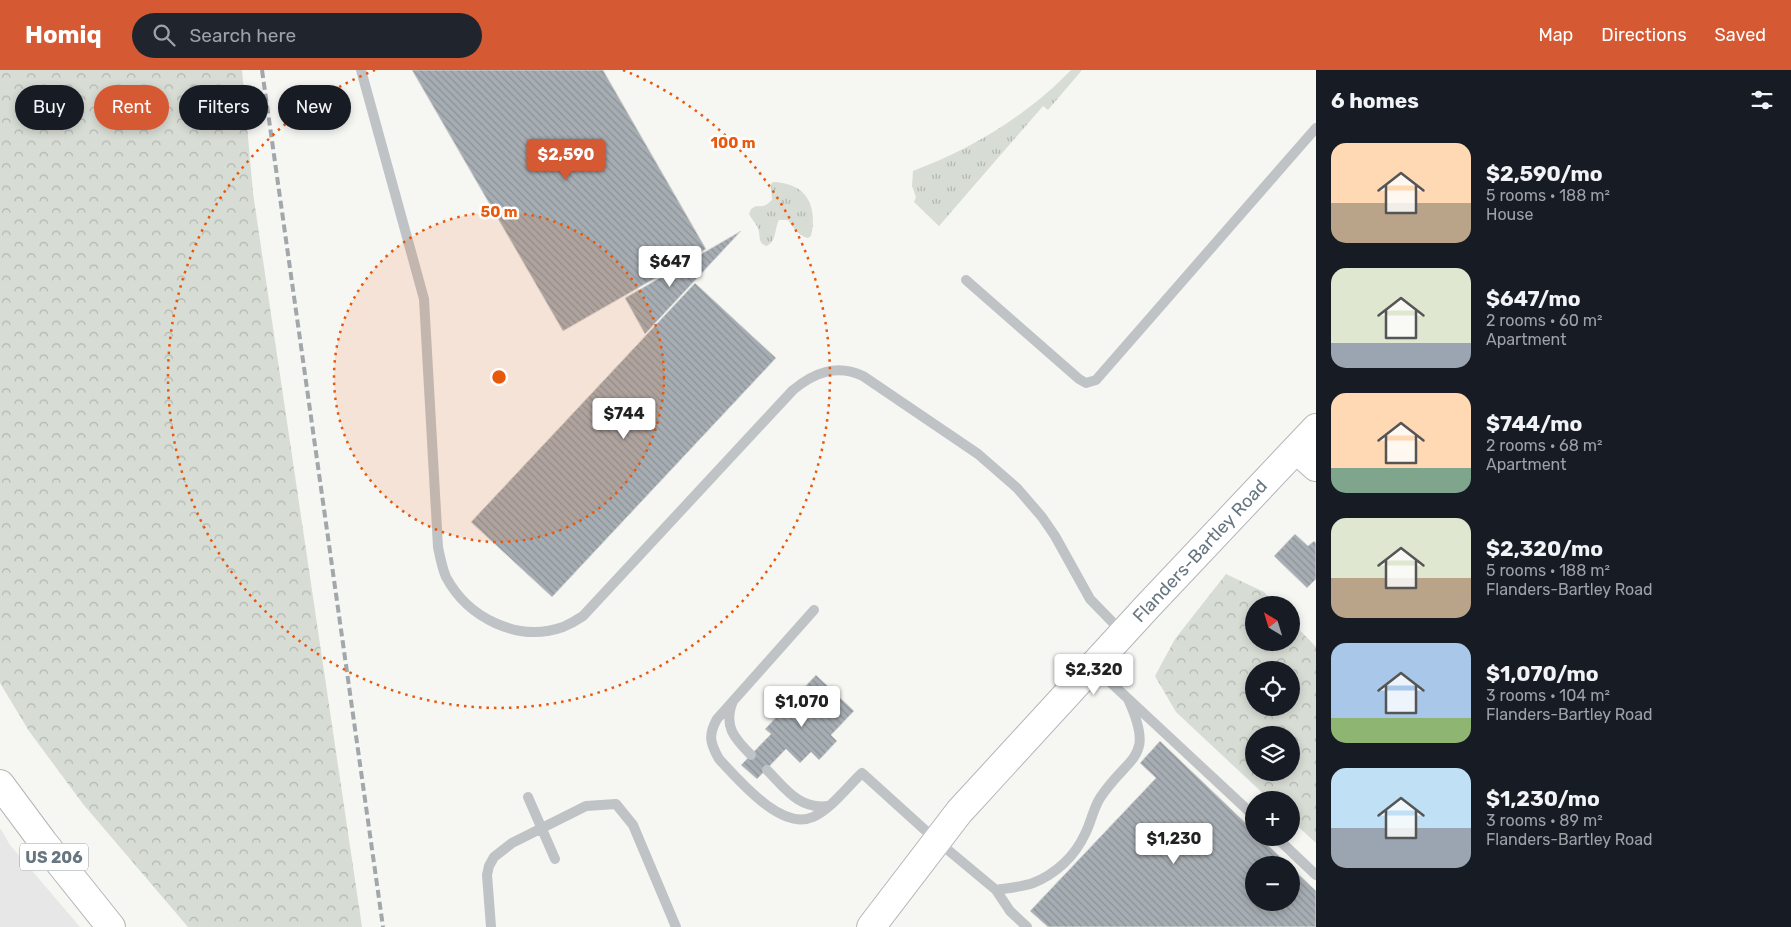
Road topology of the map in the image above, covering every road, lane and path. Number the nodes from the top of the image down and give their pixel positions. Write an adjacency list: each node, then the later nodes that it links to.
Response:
1 (361, 70): 8 (lane)
2 (1316, 128): 3 (lane)
3 (966, 280)
4 (1316, 428): 5 (main road, Flanders-Bartley Road)
5 (1296, 449): 6 (main road); 8 (main road, Flanders-Bartley Road)
6 (1316, 467)
7 (814, 610): 10 (lane)
8 (1123, 633): 9 (main road, Flanders-Bartley Road)
9 (1093, 666): 11 (lane); 19 (main road, Flanders-Bartley Road)
10 (739, 692): 12 (lane); 16 (lane)
11 (1128, 699): 17 (lane); 23 (lane)
12 (751, 755)
13 (767, 770): 16 (lane)
14 (0, 784): 24 (main road, US 206)
15 (528, 797): 18 (lane)
16 (828, 806): 19 (lane)
17 (1245, 808)
18 (541, 828): 21 (lane); 25 (lane); 26 (lane)
19 (936, 840): 23 (lane); 27 (main road, Flanders-Bartley Road)
20 (1285, 846): 22 (lane)
21 (555, 858)
22 (1316, 875)
23 (996, 890): 28 (lane)
24 (111, 927)
25 (491, 927)
26 (676, 927)
27 (871, 927)
28 (1027, 927)

